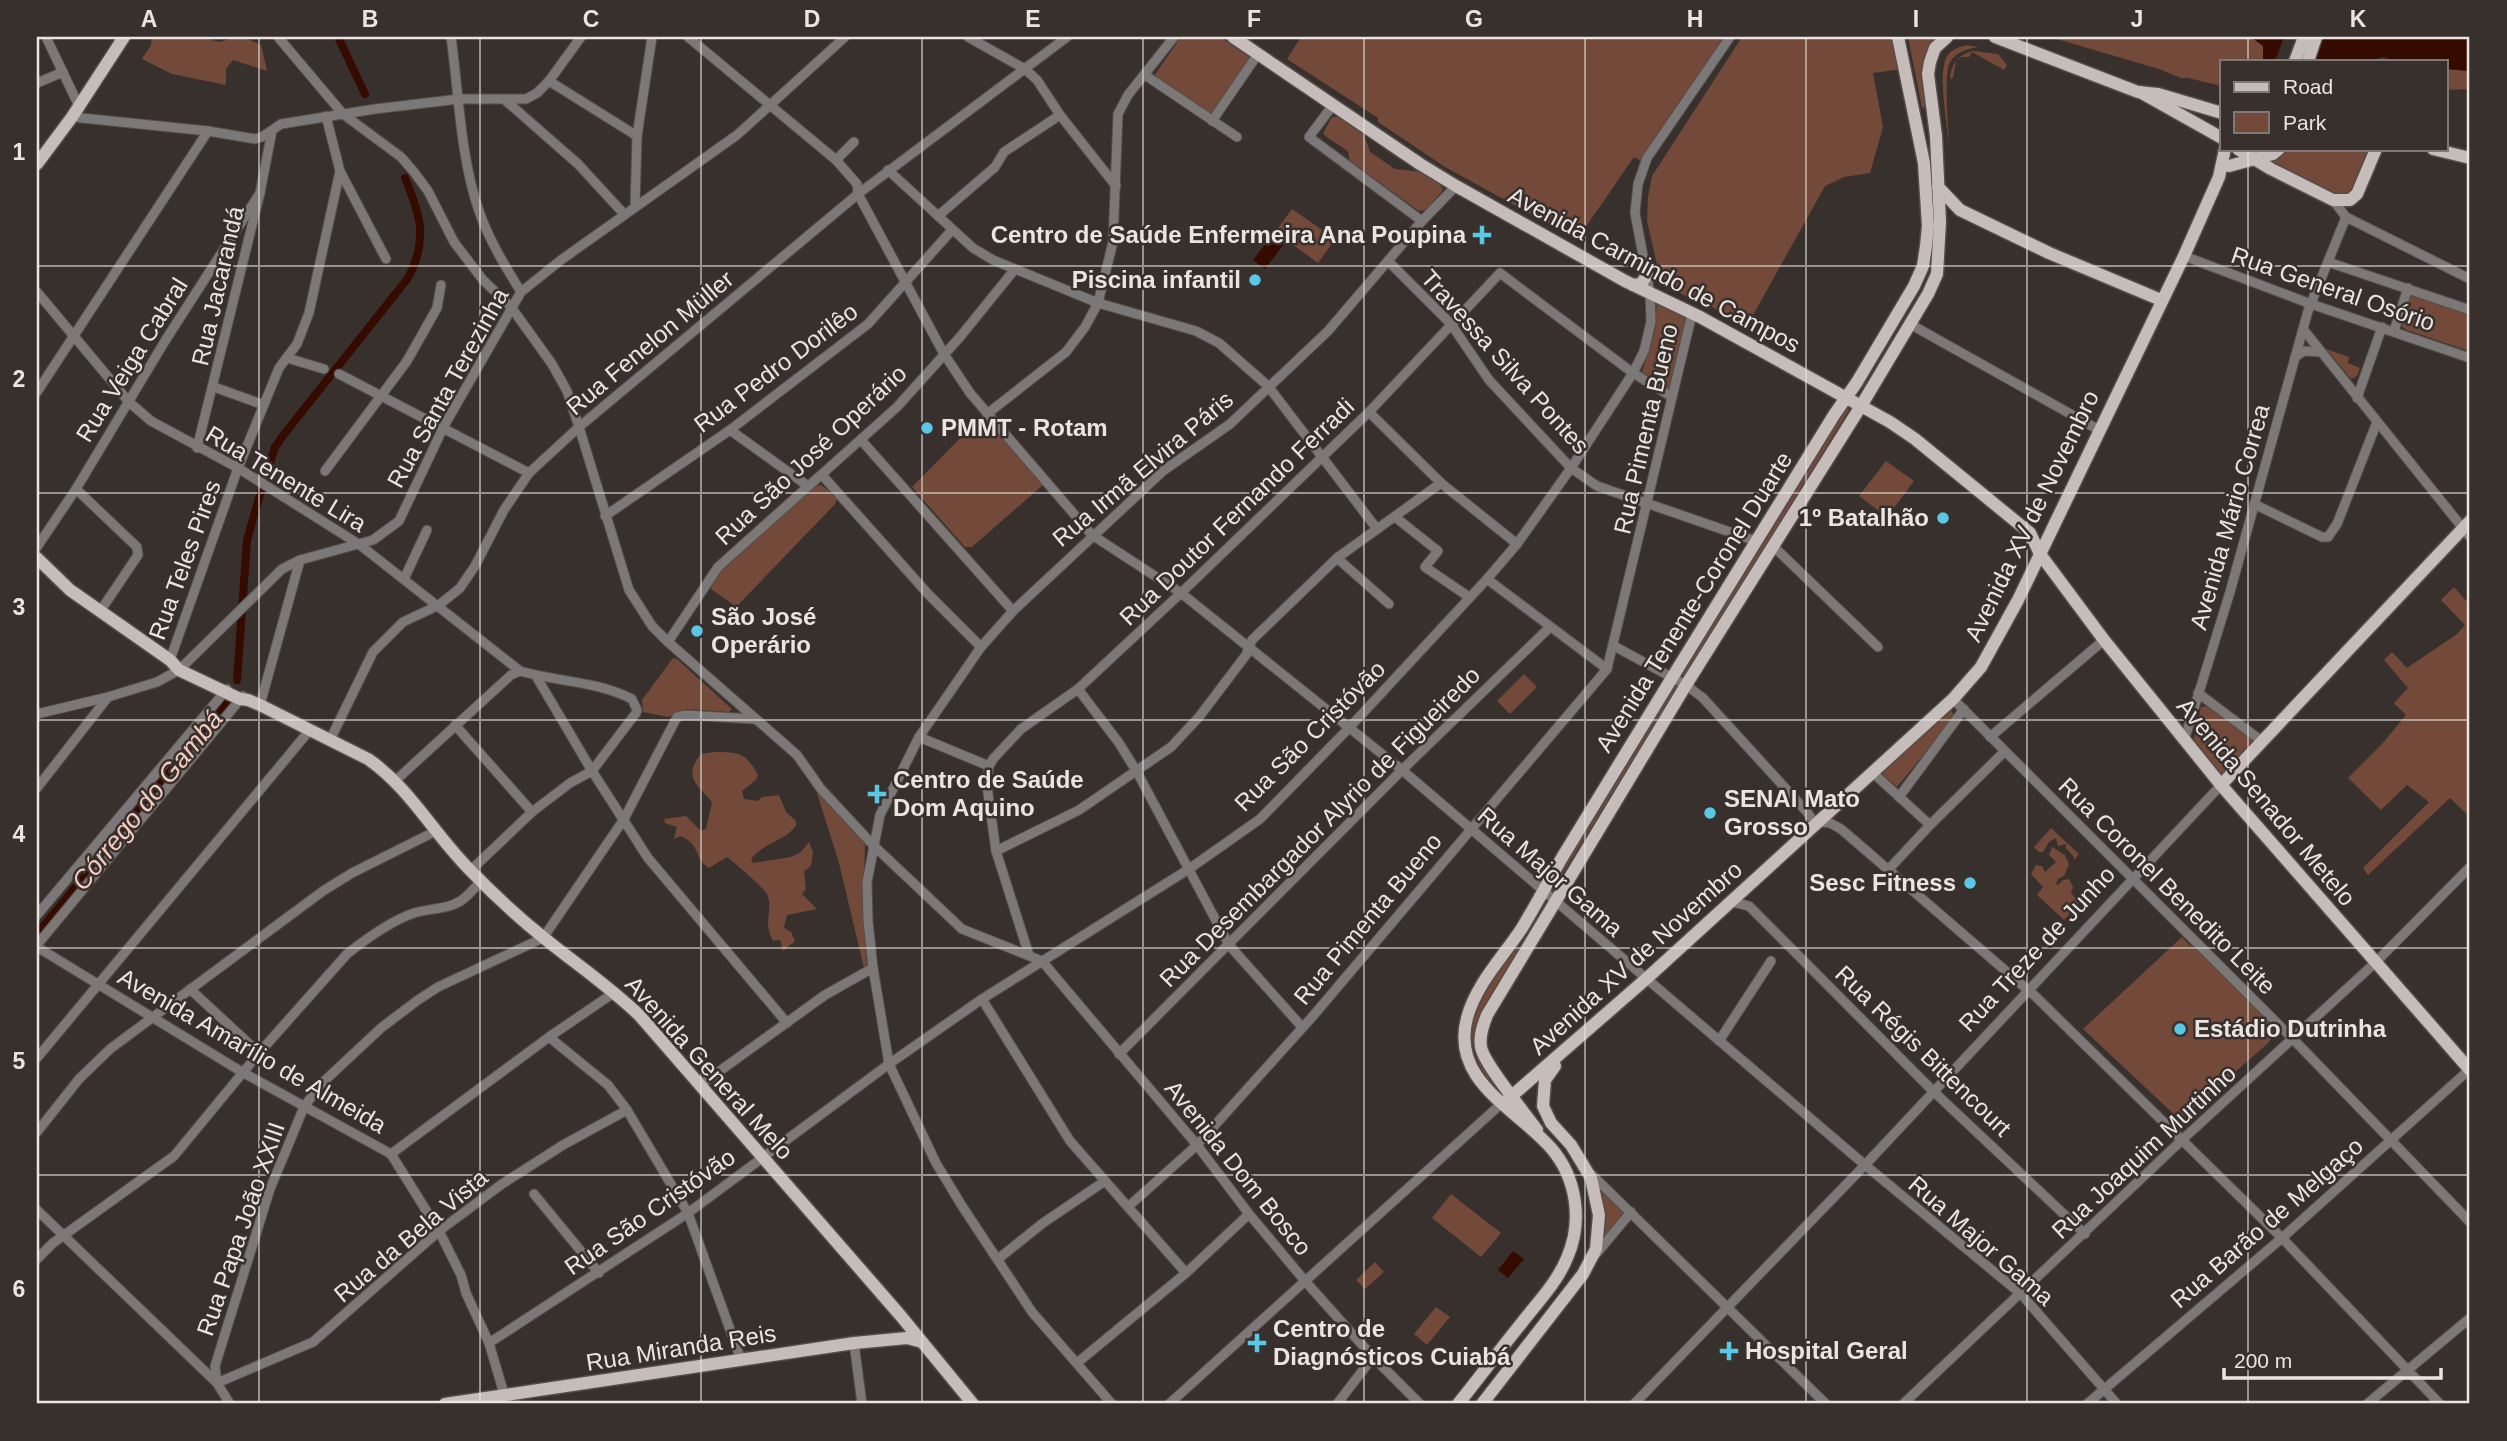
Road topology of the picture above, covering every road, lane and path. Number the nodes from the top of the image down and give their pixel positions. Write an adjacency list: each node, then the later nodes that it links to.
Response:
1 (46, 37): 24 (street)
2 (124, 37): 31 (main road)
3 (278, 37): 35 (street)
4 (451, 37): 29 (street)
5 (581, 37): 26 (street)
6 (652, 37): 42 (street)
7 (688, 37): 33 (street, Rua Major Gama)
8 (845, 37): 33 (street, Rua Santa Terezinha)
9 (968, 37): 23 (street)
10 (1067, 37): 23 (street, Rua Fenelon Müller)
11 (1233, 37): 20 (main road, Avenida Carmindo de Campos)
12 (1730, 37): 76 (street, Rua São Cristóvão)
13 (1908, 37): 19 (main road)
14 (1995, 37): 28 (main road)
15 (2304, 37): 21 (main road)
16 (2316, 37): 22 (main road)
17 (1170, 38): 25 (street)
18 (1943, 40): 60 (main road, Avenida Tenente-Coronel Duarte)
19 (1900, 43): 53 (main road, Avenida Tenente-Coronel Duarte)
20 (1258, 54): 32 (main road, Avenida Carmindo de Campos); 39 (street)
21 (2295, 60)
22 (2308, 60)
23 (1025, 69): 36 (street); 55 (street, Rua Fenelon Müller)
24 (63, 72): 27 (street); 31 (street)
25 (1144, 75): 39 (street); 58 (street)
26 (549, 81): 30 (street); 42 (street)
27 (37, 83)
28 (2138, 92): 34 (main road); 44 (main road)
29 (459, 99): 30 (street); 35 (street); 83 (street)
30 (505, 100): 65 (street)
31 (78, 104): 38 (main road)
32 (1333, 105): 59 (main road, Avenida Carmindo de Campos); 68 (street)
33 (772, 106): 52 (street, Rua Major Gama); 64 (street, Rua Santa Terezinha)
34 (2220, 112)
35 (343, 114): 37 (street); 88 (street, Avenida Dom Bosco)
36 (1060, 115): 58 (street); 66 (street)
37 (326, 116): 41 (street); 56 (street, Rua Teles Pires)
38 (72, 117): 40 (street); 54 (main road)
39 (1212, 121): 43 (street)
40 (208, 131): 41 (street); 96 (street)
41 (272, 131): 61 (street, Rua Jacarandá)
42 (637, 136): 64 (street)
43 (1237, 137)
44 (2220, 140)
45 (854, 142): 52 (street)
46 (2221, 150): 57 (main road)
47 (2274, 150): 50 (main road)
48 (2376, 150): 63 (main road)
49 (2438, 150): 51 (main road)
50 (2253, 154): 57 (main road); 63 (main road)
51 (2470, 158)
52 (836, 160): 62 (street, Rua Major Gama)
53 (1924, 163): 60 (main road); 69 (main road, Avenida Tenente-Coronel Duarte)
54 (37, 164)
55 (888, 170): 62 (street, Rua Fenelon Müller); 66 (street)
56 (340, 171): 72 (street); 100 (street, Rua Teles Pires)
57 (2219, 177): 71 (main road, Avenida XV de Novembro)
58 (1116, 186): 86 (street)
59 (1456, 186): 68 (street, Rua Irmã Elvira Páris); 80 (main road, Avenida Carmindo de Campos)
60 (1939, 190): 69 (main road); 85 (main road); 92 (main road, Avenida Tenente-Coronel Duarte)
61 (260, 193): 106 (street, Rua Jacarandá); 112 (street, Rua Veiga Cabral)
62 (858, 194): 78 (street, Rua Major Gama); 119 (street, Rua Fenelon Müller)
63 (2333, 200): 67 (street)
64 (635, 207): 65 (street, Rua Santa Terezinha)
65 (624, 214): 83 (street, Rua Santa Terezinha)
66 (938, 216): 70 (street)
67 (2346, 217): 74 (street, Avenida Mário Correa); 77 (street)
68 (1422, 221): 73 (street, Rua Irmã Elvira Páris)
69 (1928, 226): 110 (main road, Avenida Tenente-Coronel Duarte)
70 (952, 230): 75 (street); 78 (street, Rua Pedro Dorilêo)
71 (2184, 256): 85 (main road, Avenida XV de Novembro); 87 (street, Rua General Osório)
72 (386, 259)
73 (1388, 261): 91 (street, Travessa Silva Pontes); 105 (street, Rua Irmã Elvira Páris)
74 (2328, 262): 81 (street); 87 (street, Avenida Mário Correa)
75 (1015, 269): 86 (street); 98 (street, Rua São José Operário)
76 (1647, 275): 80 (main road); 84 (street, Rua São Cristóvão)
77 (2470, 279)
78 (906, 282): 98 (street, Rua Major Gama); 120 (street, Rua Pedro Dorilêo)
79 (441, 285): 108 (street)
80 (1633, 285): 84 (main road, Avenida Carmindo de Campos)
81 (2408, 288): 89 (street); 95 (street)
82 (37, 292): 96 (street, Rua Tenente Lira)
83 (521, 292): 88 (street, Rua Santa Terezinha)
84 (1650, 293): 90 (main road, Avenida Carmindo de Campos); 103 (street, Rua São Cristóvão)
85 (2161, 300): 121 (main road, Avenida XV de Novembro)
86 (1098, 303): 105 (street); 116 (street)
87 (2311, 304): 93 (street, Rua General Osório); 94 (street, Avenida Mário Correa)
88 (511, 307): 118 (street, Rua Santa Terezinha); 119 (street, Avenida Dom Bosco)
89 (2470, 310)
90 (1692, 314): 109 (street, Rua Pimenta Bueno); 110 (main road, Avenida Carmindo de Campos)
91 (1451, 324): 103 (street, Rua Doutor Fernando Ferradi); 115 (street, Rua Doutor Fernando Ferradi); 126 (street, Travessa Silva Pontes)
92 (1910, 324): 114 (main road, Avenida Tenente-Coronel Duarte); 121 (street)
93 (2382, 327): 95 (street, Rua General Osório); 111 (street)
94 (2303, 329): 97 (street); 99 (street, Avenida Mário Correa)
95 (2394, 331): 101 (street, Rua General Osório)
96 (73, 336): 107 (street); 112 (street, Rua Tenente Lira)
97 (2321, 352): 99 (street); 111 (street)
98 (944, 354): 116 (street, Rua Major Gama); 122 (street, Rua São José Operário)
99 (2295, 357): 134 (street, Avenida Mário Correa)
100 (287, 358): 102 (street); 113 (street, Rua Teles Pires)
101 (2470, 358)
102 (324, 369)
103 (1633, 373): 109 (street); 126 (street, Rua São Cristóvão)
104 (340, 374): 108 (street)
105 (1268, 386): 124 (street); 142 (street, Rua Irmã Elvira Páris)
106 (214, 387): 113 (street); 123 (street, Rua Jacarandá)
107 (37, 392)
108 (381, 395): 118 (street); 127 (street)
109 (1672, 397): 133 (street, Rua Pimenta Bueno)
110 (1847, 397): 114 (main road, Avenida Carmindo de Campos); 143 (main road, Avenida Tenente-Coronel Duarte)
111 (2357, 398): 117 (street)
112 (129, 402): 123 (street, Rua Tenente Lira); 132 (street, Rua Veiga Cabral)
113 (264, 405): 125 (street, Rua Teles Pires)
114 (1861, 406): 141 (main road, Avenida Carmindo de Campos); 146 (main road, Avenida Tenente-Coronel Duarte)
115 (1370, 412): 124 (street, Rua Doutor Fernando Ferradi); 130 (street)
116 (987, 414): 142 (street, Rua Major Gama)
117 (2377, 422): 134 (street); 139 (street)
118 (444, 426): 128 (street); 145 (street, Rua Santa Terezinha)
119 (579, 427): 128 (street, Rua Fenelon Müller); 135 (street, Avenida Dom Bosco)
120 (730, 429): 131 (street); 135 (street, Rua Pedro Dorilêo)
121 (2099, 430): 137 (main road, Avenida XV de Novembro)
122 (861, 440): 129 (street, Rua São José Operário); 159 (street)
123 (197, 448): 125 (street, Rua Tenente Lira)
124 (1321, 456): 138 (street); 154 (street, Rua Doutor Fernando Ferradi)
125 (238, 468): 145 (street, Rua Tenente Lira); 167 (street, Rua Teles Pires)
126 (1571, 468): 133 (street, Travessa Silva Pontes); 144 (street, Rua São Cristóvão)
127 (326, 471)
128 (529, 473): 157 (street, Rua Fenelon Müller)
129 (822, 475): 131 (street, Rua São José Operário); 164 (street)
130 (1441, 483): 136 (street); 144 (street)
131 (808, 486): 162 (street, Rua São José Operário)
132 (76, 489): 147 (street, Rua Veiga Cabral); 158 (street)
133 (1648, 502): 143 (street, Travessa Silva Pontes); 163 (street, Rua Pimenta Bueno)
134 (2254, 504): 175 (street, Avenida Mário Correa)
135 (605, 516): 162 (street, Avenida Dom Bosco)
136 (1395, 517): 138 (street); 155 (street)
137 (2054, 523): 141 (main road); 148 (main road, Avenida XV de Novembro)
138 (1377, 529): 150 (street)
139 (2468, 529): 189 (main road, Rua Treze de Junho)
140 (426, 530): 152 (street)
141 (2030, 533): 148 (main road, Avenida Carmindo de Campos)
142 (1092, 535): 154 (street, Rua Major Gama); 159 (street, Rua Irmã Elvira Páris)
143 (1756, 541): 171 (main road, Avenida Tenente-Coronel Duarte)
144 (1517, 544): 153 (street, Rua São Cristóvão)
145 (360, 545): 151 (street, Rua Santa Terezinha); 152 (street, Rua Tenente Lira)
146 (1773, 546): 166 (street); 172 (main road, Avenida Tenente-Coronel Duarte)
147 (37, 547)
148 (2040, 554): 161 (main road, Avenida Senador Metelo); 177 (main road, Avenida XV de Novembro)
149 (37, 558): 158 (main road, Avenida General Melo)
150 (1337, 558): 156 (street); 165 (street)
151 (300, 560): 167 (street, Rua Santa Terezinha); 178 (street)
152 (404, 579): 157 (street, Rua Tenente Lira)
153 (1487, 579): 155 (street, Rua São Cristóvão); 160 (street)
154 (1181, 593): 165 (street, Rua Major Gama); 173 (street, Rua Doutor Fernando Ferradi)
155 (1469, 597): 183 (street, Rua São Cristóvão)
156 (1389, 604)
157 (439, 605): 169 (street, Rua Tenente Lira); 187 (street, Rua Fenelon Müller)
158 (101, 610): 167 (main road, Avenida General Melo)
159 (1013, 611): 164 (street, Rua Irmã Elvira Páris)
160 (1550, 627): 168 (street); 193 (street, Rua Desembargador Alyrio de Figueiredo)
161 (2104, 640): 186 (street); 188 (main road, Avenida Senador Metelo)
162 (668, 642): 181 (street, Avenida Dom Bosco)
163 (1614, 646): 168 (street, Rua Pimenta Bueno); 171 (street)
164 (981, 647): 185 (street, Rua Irmã Elvira Páris)
165 (1249, 647): 183 (street, Rua Major Gama); 194 (street)
166 (1878, 647)
167 (177, 665): 174 (main road, Avenida General Melo); 176 (street, Rua Santa Terezinha)
168 (1607, 669): 204 (street, Rua Pimenta Bueno)
169 (520, 671): 170 (street, Rua Tenente Lira); 182 (street)
170 (536, 676): 192 (street); 192 (street, Rua Tenente Lira)
171 (1672, 677): 172 (street); 214 (main road, Avenida Tenente-Coronel Duarte)
172 (1686, 685): 202 (street); 215 (main road, Avenida Tenente-Coronel Duarte)
173 (1078, 689): 191 (street, Rua Doutor Fernando Ferradi); 194 (street)
174 (226, 690): 178 (main road, Avenida General Melo); 217 (street)
175 (2198, 693): 188 (street, Avenida Mário Correa); 189 (street)
176 (108, 697): 180 (street, Rua Santa Terezinha); 198 (street)
177 (1953, 699): 179 (street, Rua Coronel Benedito Leite); 195 (main road, Avenida XV de Novembro)
178 (248, 700): 184 (main road, Avenida General Melo); 221 (street)
179 (1964, 709): 186 (street, Rua Coronel Benedito Leite); 199 (street)
180 (37, 714)
181 (754, 719): 201 (street); 206 (street, Avenida Dom Bosco)
182 (455, 725): 196 (street); 200 (street)
183 (1349, 728): 193 (street, Rua Major Gama); 209 (street, Rua São Cristóvão)
184 (309, 731): 187 (main road, Avenida General Melo); 229 (street)
185 (919, 737): 191 (street); 206 (street, Rua Irmã Elvira Páris)
186 (1990, 737): 190 (street, Rua Coronel Benedito Leite)
187 (330, 740): 196 (main road, Avenida General Melo)
188 (2184, 741): 197 (main road, Avenida Senador Metelo)
189 (2263, 742): 197 (main road, Rua Treze de Junho)
190 (2004, 752): 203 (street); 212 (street, Rua Coronel Benedito Leite)
191 (989, 766): 207 (street)
192 (592, 771): 200 (street); 201 (street)
193 (1402, 771): 204 (street, Rua Major Gama); 220 (street, Rua Desembargador Alyrio de Figueiredo)
194 (1137, 772): 207 (street); 209 (street)
195 (1872, 772): 199 (street); 202 (main road, Avenida XV de Novembro)
196 (395, 781): 205 (main road, Avenida General Melo)
197 (2221, 785): 212 (street, Rua Treze de Junho); 226 (main road, Avenida Senador Metelo)
198 (37, 788)
199 (1899, 797): 203 (street)
200 (532, 812): 211 (street)
201 (624, 819): 219 (street); 235 (street)
202 (1817, 824): 210 (street); 216 (main road, Avenida XV de Novembro)
203 (1930, 825): 210 (street)
204 (1470, 829): 214 (street, Rua Major Gama); 236 (street, Rua Pimenta Bueno)
205 (436, 831): 211 (main road, Avenida General Melo); 230 (street)
206 (873, 845): 222 (street, Avenida Dom Bosco); 227 (street, Rua Irmã Elvira Páris)
207 (996, 851): 222 (street)
208 (2470, 867): 226 (street, Rua Joaquim Murtinho)
209 (1189, 869): 220 (street); 224 (street, Rua São Cristóvão)
210 (1888, 870): 231 (street)
211 (470, 871): 213 (main road, Avenida General Melo)
212 (2133, 878): 231 (street, Rua Treze de Junho); 239 (street, Rua Coronel Benedito Leite)
213 (482, 880): 219 (main road, Avenida General Melo); 241 (street)
214 (1542, 891): 215 (street, Rua Major Gama); 218 (main road, Avenida Tenente-Coronel Duarte)
215 (1555, 902): 223 (main road, Avenida Tenente-Coronel Duarte); 228 (street, Rua Major Gama)
216 (1732, 902): 228 (main road, Avenida XV de Novembro); 248 (street, Rua Régis Bittencourt)
217 (37, 915)
218 (1523, 926): 223 (main road); 250 (main road, Avenida Tenente-Coronel Duarte)
219 (543, 938): 232 (main road, Avenida General Melo); 251 (street, Rua Papa João XXIII)
220 (1229, 945): 236 (street); 242 (street, Rua Desembargador Alyrio de Figueiredo)
221 (37, 946): 229 (street, Avenida Amarílio de Almeida)
222 (1029, 955): 224 (street, Avenida Dom Bosco)
223 (1521, 957): 249 (main road, Avenida Tenente-Coronel Duarte)
224 (1042, 961): 233 (street, Rua São Cristóvão); 242 (street, Avenida Dom Bosco)
225 (1771, 961): 240 (street)
226 (2376, 962): 239 (street, Rua Joaquim Murtinho); 245 (main road, Avenida Senador Metelo)
227 (873, 968): 235 (street); 244 (street, Rua Irmã Elvira Páris)
228 (1646, 979): 238 (main road, Avenida XV de Novembro); 240 (street, Rua Major Gama)
229 (97, 983): 234 (street, Avenida Amarílio de Almeida); 243 (street)
230 (190, 989): 234 (street); 241 (street)
231 (2028, 990): 248 (street, Rua Treze de Junho); 254 (street)
232 (615, 992): 237 (street); 247 (main road, Avenida General Melo)
233 (982, 999): 244 (street, Rua São Cristóvão); 262 (street)
234 (152, 1017): 246 (street, Avenida Amarílio de Almeida); 253 (street)
235 (787, 1023): 247 (street)
236 (1302, 1027): 256 (street, Rua Pimenta Bueno)
237 (549, 1037): 252 (street); 258 (street)
238 (1581, 1037): 249 (main road, Avenida XV de Novembro); 261 (main road)
239 (2293, 1039): 254 (street, Rua Joaquim Murtinho); 255 (street, Rua Coronel Benedito Leite)
240 (1719, 1041): 260 (street, Rua Major Gama)
241 (259, 1053): 246 (street)
242 (1119, 1054): 256 (street, Avenida Dom Bosco)
243 (37, 1059)
244 (889, 1064): 259 (street, Rua São Cristóvão); 276 (street, Rua Irmã Elvira Páris)
245 (2470, 1070): 255 (street, Rua Barão de Melgaço)
246 (242, 1072): 251 (street, Avenida Amarílio de Almeida); 272 (street)
247 (699, 1086): 259 (main road, Avenida General Melo)
248 (1933, 1091): 260 (street, Rua Treze de Junho); 271 (street, Rua Régis Bittencourt)
249 (1512, 1096): 250 (main road, Avenida XV de Novembro); 257 (main road, Avenida Tenente-Coronel Duarte)
250 (1501, 1104): 257 (main road, Avenida Tenente-Coronel Duarte); 279 (street)
251 (304, 1107): 258 (street, Avenida Amarílio de Almeida); 292 (street, Rua Papa João XXIII)
252 (627, 1111): 267 (street); 270 (street, Rua da Bela Vista)
253 (37, 1132)
254 (2183, 1139): 271 (street, Rua Joaquim Murtinho); 273 (street)
255 (2391, 1139): 269 (street, Rua Coronel Benedito Leite); 273 (street, Rua Barão de Melgaço)
256 (1197, 1144): 264 (street, Rua Pimenta Bueno); 268 (street, Avenida Dom Bosco)
257 (1551, 1147): 303 (main road, Avenida Tenente-Coronel Duarte)
258 (391, 1154): 270 (street, Avenida Amarílio de Almeida)
259 (762, 1156): 267 (street, Rua São Cristóvão); 282 (main road, Avenida General Melo)
260 (1865, 1165): 280 (street, Rua Major Gama); 281 (street, Rua Treze de Junho)
261 (1586, 1168): 266 (street); 274 (main road)
262 (1105, 1181): 264 (street); 276 (street)
263 (534, 1194): 277 (street)
264 (1129, 1206): 278 (street)
265 (37, 1210): 272 (street)
266 (1631, 1212): 274 (street); 281 (street)
267 (688, 1213): 277 (street, Rua São Cristóvão); 289 (street)
268 (1249, 1214): 278 (street); 279 (street, Avenida Dom Bosco)
269 (2470, 1222)
270 (439, 1231): 286 (street, Avenida Amarílio de Almeida); 292 (street, Rua da Bela Vista)
271 (2084, 1234): 280 (street, Rua Joaquim Murtinho)
272 (63, 1237): 275 (street); 292 (street)
273 (2282, 1238): 291 (street); 293 (street, Rua Barão de Melgaço)
274 (1593, 1258): 304 (main road)
275 (37, 1259)
276 (998, 1259): 290 (street, Rua Irmã Elvira Páris)
277 (599, 1273): 286 (street, Rua São Cristóvão)
278 (1186, 1273): 290 (street)
279 (1305, 1281): 288 (street, Avenida Dom Bosco); 300 (street)
280 (2021, 1294): 293 (street, Rua Major Gama); 307 (street, Rua Joaquim Murtinho)
281 (1727, 1307): 305 (street, Rua Treze de Junho); 306 (street)
282 (900, 1315): 284 (main road); 285 (main road, Avenida General Melo)
283 (2470, 1318): 291 (street)
284 (897, 1339): 285 (main road, Rua Miranda Reis); 287 (main road, Rua Miranda Reis)
285 (922, 1342): 298 (main road, Avenida General Melo)
286 (489, 1343): 294 (street, Avenida Amarílio de Almeida)
287 (854, 1343): 289 (main road, Rua Miranda Reis); 297 (street)
288 (1373, 1357): 301 (street); 302 (street, Avenida Dom Bosco)
289 (741, 1360): 294 (main road, Rua Miranda Reis)
290 (1077, 1363): 299 (street, Rua Irmã Elvira Páris)
291 (2407, 1371): 310 (street); 311 (street)
292 (217, 1383): 295 (street)
293 (2104, 1388): 308 (street, Rua Barão de Melgaço); 309 (street, Rua Major Gama)
294 (507, 1400): 296 (main road, Rua Miranda Reis)
295 (230, 1404)
296 (445, 1404)
297 (862, 1404)
298 (973, 1404)
299 (1112, 1404)
300 (1169, 1404)
301 (1337, 1404)
302 (1420, 1404)
303 (1458, 1404)
304 (1482, 1404)
305 (1634, 1404)
306 (1826, 1404)
307 (1903, 1404)
308 (2087, 1404)
309 (2117, 1404)
310 (2367, 1404)
311 (2440, 1404)

